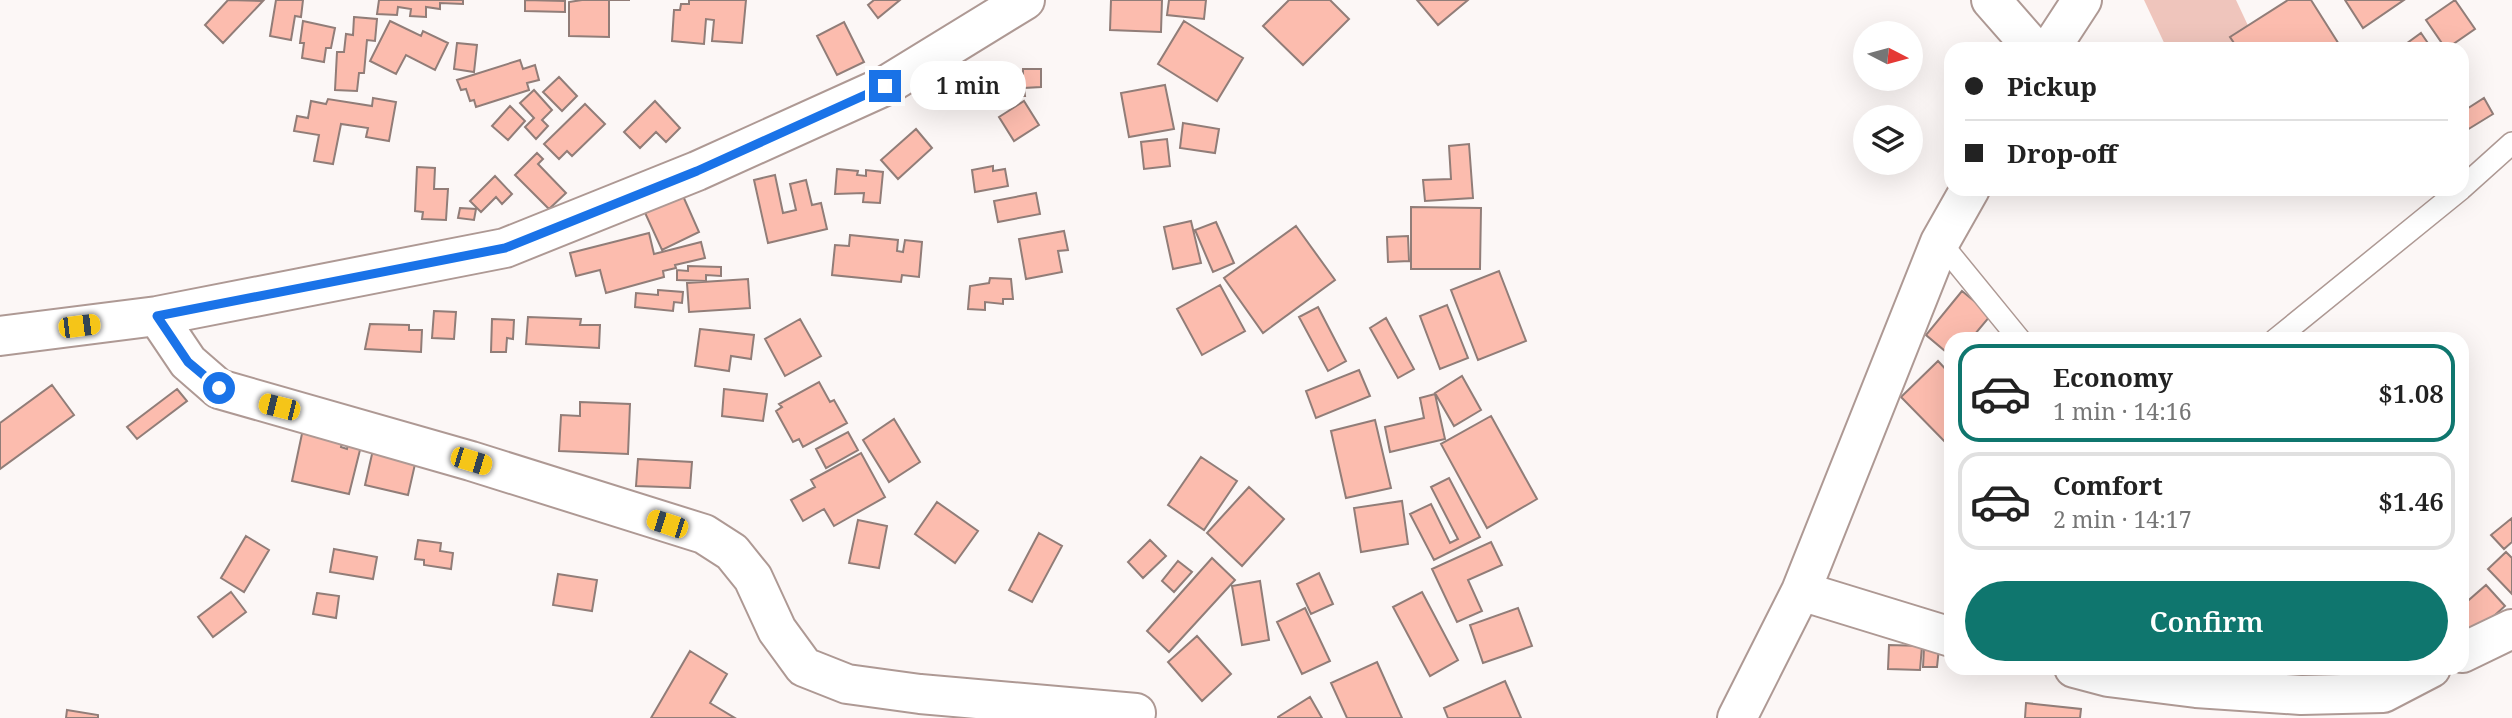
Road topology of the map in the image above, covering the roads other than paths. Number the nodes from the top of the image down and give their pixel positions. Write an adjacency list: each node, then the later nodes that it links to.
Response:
1 (1025, 0): 11 (street)
2 (1991, 0): 4 (street)
3 (2082, 0): 5 (street)
4 (2028, 42)
5 (2055, 42)
6 (2512, 143): 7 (lane)
7 (2469, 183)
8 (1966, 196): 10 (street)
9 (2453, 196): 13 (lane)
10 (1940, 242): 12 (lane); 15 (street)
11 (157, 316): 14 (street); 21 (street)
12 (2014, 332)
13 (2285, 332)
14 (0, 336)
15 (1801, 590): 17 (street); 22 (street)
16 (2512, 629): 18 (street)
17 (1944, 635)
18 (2469, 650)
19 (2100, 675): 20 (street)
20 (2418, 675)
21 (1136, 713)
22 (1737, 718)

